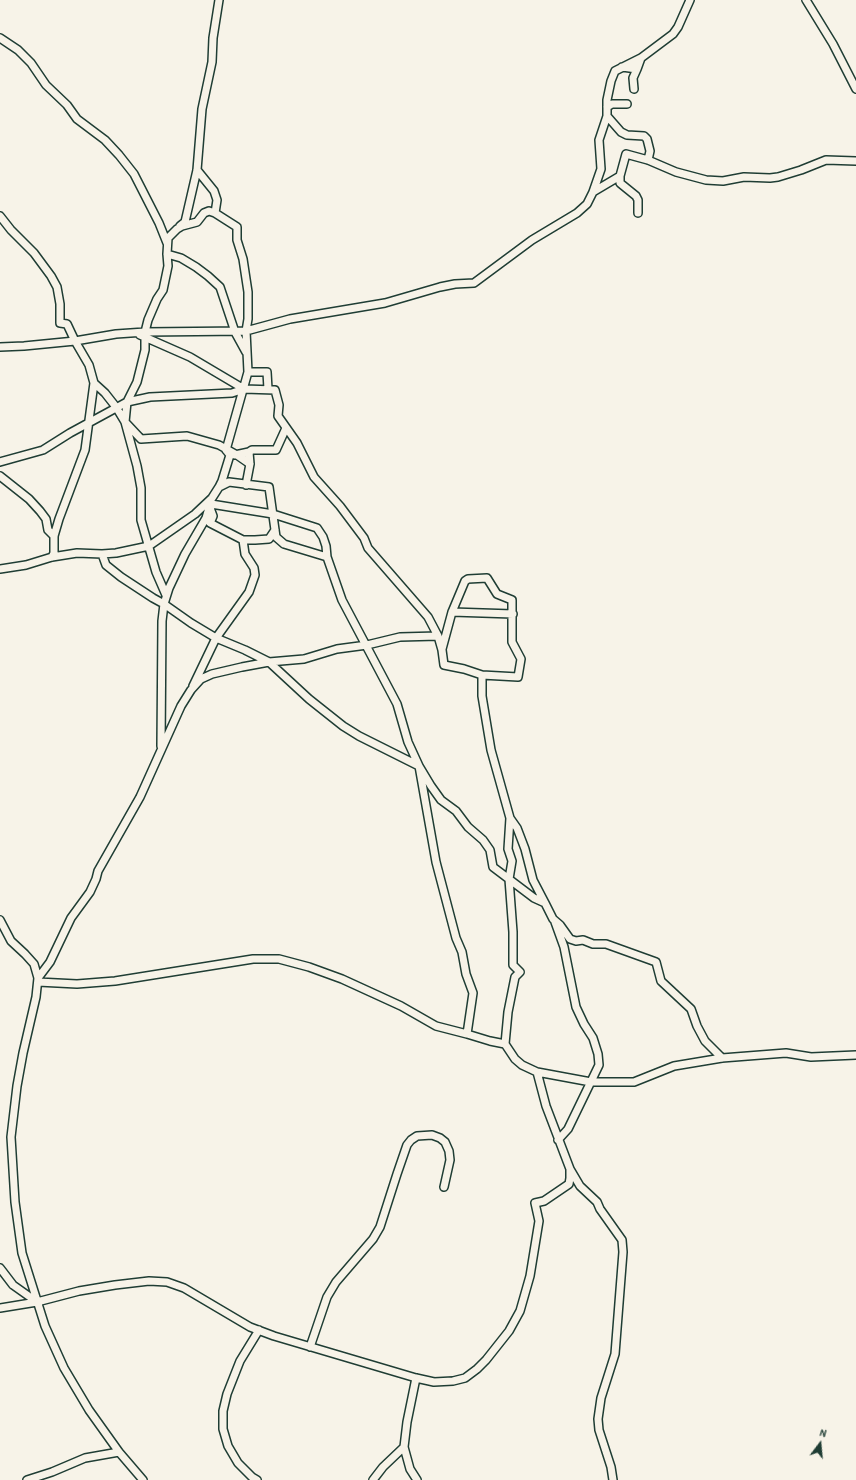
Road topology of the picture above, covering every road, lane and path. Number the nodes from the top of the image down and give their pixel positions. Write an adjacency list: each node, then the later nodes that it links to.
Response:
1 (219, 0): 17 (street)
2 (690, 0): 5 (street)
3 (806, 0): 10 (street)
4 (0, 38): 25 (street)
5 (641, 58): 6 (street); 7 (street)
6 (625, 67): 7 (street); 8 (street); 11 (street)
7 (637, 69): 8 (street)
8 (633, 78): 9 (street)
9 (634, 89)
10 (856, 89)
11 (608, 104): 12 (street); 13 (street)
12 (627, 104)
13 (607, 116): 14 (street); 16 (street)
14 (648, 160): 15 (street); 18 (street)
15 (856, 161)
16 (601, 169): 19 (street); 20 (street)
17 (197, 170): 21 (street); 24 (street)
18 (620, 179): 19 (street); 22 (street)
19 (612, 180): 20 (street)
20 (593, 192): 27 (street)
21 (215, 213): 24 (street); 27 (street)
22 (638, 213)
23 (0, 216): 30 (street)
24 (177, 229): 25 (street)
25 (167, 243): 26 (street)
26 (167, 254): 28 (street); 29 (street)
27 (246, 331): 28 (street); 32 (street)
28 (235, 332): 29 (street); 32 (street)
29 (142, 334): 30 (street); 35 (street); 37 (street)
30 (75, 341): 31 (street); 34 (street)
31 (0, 347)
32 (247, 355): 33 (street)
33 (248, 372): 35 (street); 36 (street)
34 (94, 383): 38 (street); 40 (street)
35 (244, 389): 36 (street); 37 (street); 43 (street)
36 (268, 389): 41 (street)
37 (127, 402): 38 (street); 39 (street)
38 (116, 406): 39 (street); 40 (street)
39 (125, 422): 43 (street); 53 (street)
40 (87, 423): 44 (street); 51 (street)
41 (286, 428): 42 (street); 62 (street)
42 (249, 452): 43 (street); 45 (street)
43 (231, 453): 45 (street); 48 (street)
44 (0, 462)
45 (250, 464): 47 (street)
46 (0, 476): 51 (street)
47 (246, 485): 48 (street); 49 (street)
48 (211, 503): 49 (street); 52 (street); 53 (street); 58 (street)
49 (273, 514): 50 (street); 56 (street)
50 (275, 530): 52 (street); 56 (street)
51 (54, 536): 55 (street)
52 (243, 540): 63 (street)
53 (149, 546): 54 (street); 58 (street)
54 (102, 554): 55 (street); 59 (street)
55 (52, 557): 57 (street)
56 (327, 557): 64 (street)
57 (0, 569)
58 (166, 595): 59 (street)
59 (164, 604): 63 (street); 69 (street)
60 (452, 612): 61 (street); 61 (street); 65 (street)
61 (513, 614): 67 (street)
62 (438, 636): 64 (street); 65 (street)
63 (216, 638): 66 (street); 68 (street)
64 (367, 645): 66 (street); 70 (street)
65 (442, 650): 67 (street)
66 (269, 662): 68 (street); 70 (street)
67 (482, 675): 71 (street)
68 (191, 690): 69 (street)
69 (160, 752): 76 (street)
70 (419, 766): 72 (street); 77 (street)
71 (510, 818): 72 (street); 73 (street)
72 (509, 879): 73 (street); 78 (street)
73 (545, 904): 74 (street)
74 (554, 918): 80 (street); 82 (street)
75 (0, 920): 76 (street)
76 (38, 980): 77 (street); 87 (street)
77 (466, 1034): 78 (street)
78 (505, 1044): 81 (street)
79 (856, 1055): 80 (street)
80 (722, 1058): 82 (street)
81 (537, 1072): 82 (street); 83 (street)
82 (591, 1082): 83 (street)
83 (558, 1140): 84 (street)
84 (570, 1169): 91 (street); 99 (street)
85 (444, 1187): 90 (street)
86 (0, 1268): 87 (street)
87 (37, 1302): 88 (street); 89 (street); 93 (street)
88 (0, 1308)
89 (259, 1330): 90 (street); 96 (street)
90 (310, 1347): 91 (street)
91 (416, 1378): 92 (street)
92 (404, 1447): 97 (street); 98 (street)
93 (119, 1452): 94 (street); 95 (street)
94 (28, 1480)
95 (144, 1480)
96 (257, 1480)
97 (373, 1480)
98 (417, 1480)
99 (613, 1480)

